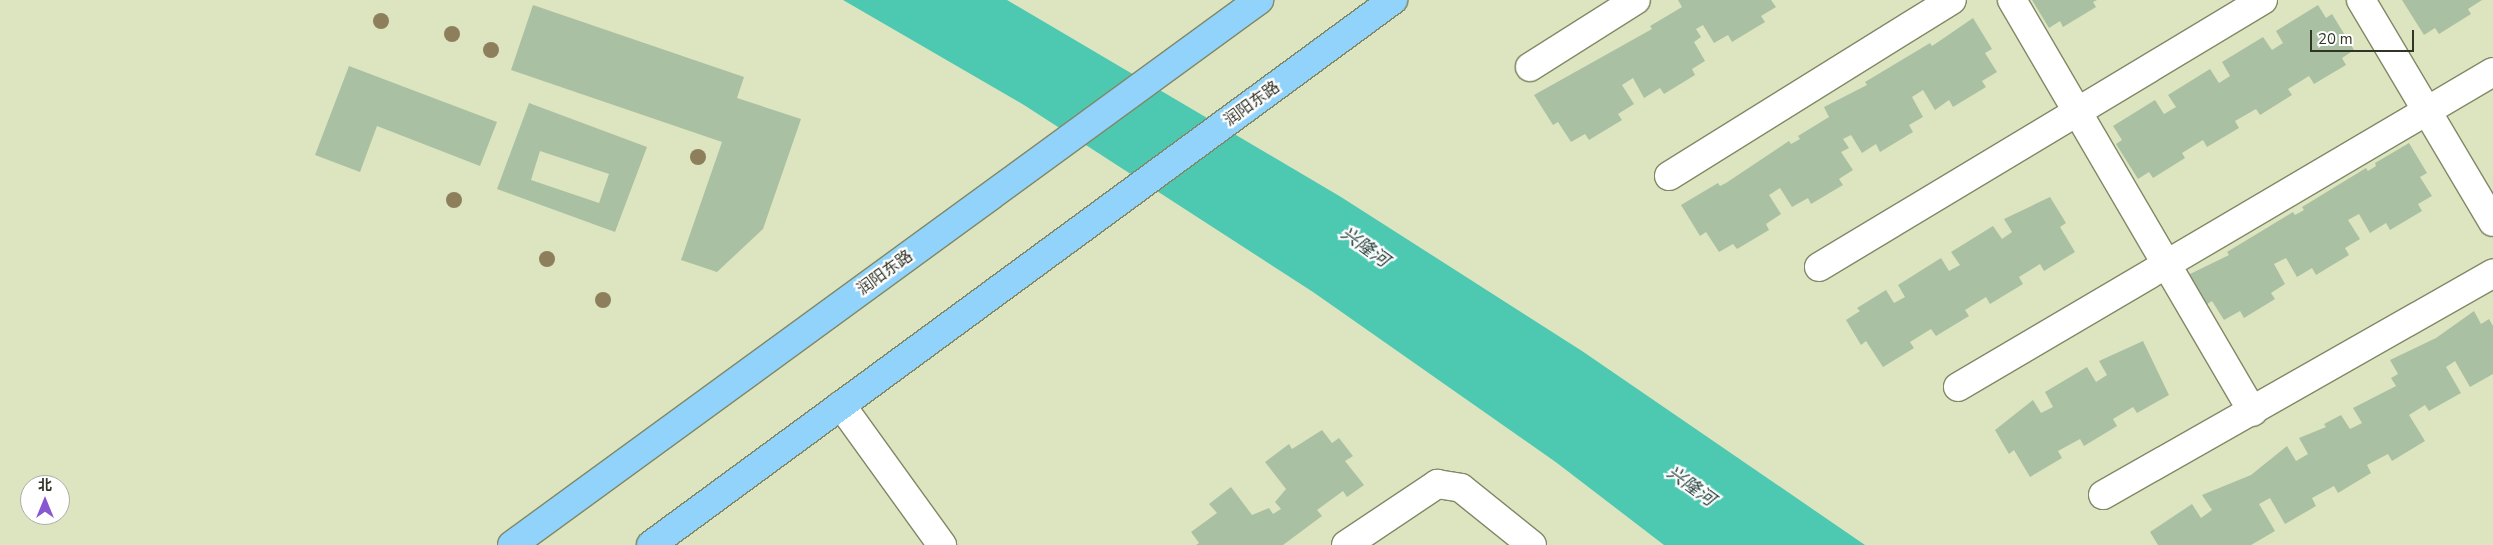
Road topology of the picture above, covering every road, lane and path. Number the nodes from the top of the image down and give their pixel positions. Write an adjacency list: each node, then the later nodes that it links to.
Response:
1 (1259, 0): 21 (main road, 润阳东路)
2 (1393, 0): 18 (main road, 润阳东路)
3 (1636, 0): 8 (lane)
4 (1952, 0): 12 (lane)
5 (2012, 0): 11 (lane)
6 (2263, 0): 11 (lane)
7 (2361, 0): 10 (lane)
8 (1530, 67)
9 (2493, 72): 10 (lane)
10 (2427, 111): 13 (lane); 14 (lane)
11 (2078, 114): 14 (lane); 15 (lane)
12 (1668, 176)
13 (2493, 222)
14 (2166, 264): 17 (lane); 19 (lane)
15 (1819, 267)
16 (2493, 273): 19 (lane)
17 (1958, 387)
18 (841, 405): 22 (main road, 润阳东路); 23 (lane)
19 (2253, 412): 20 (lane)
20 (2103, 496)
21 (512, 545)
22 (651, 545)
23 (942, 545)
24 (1346, 545): 25 (lane)
25 (1532, 545)

